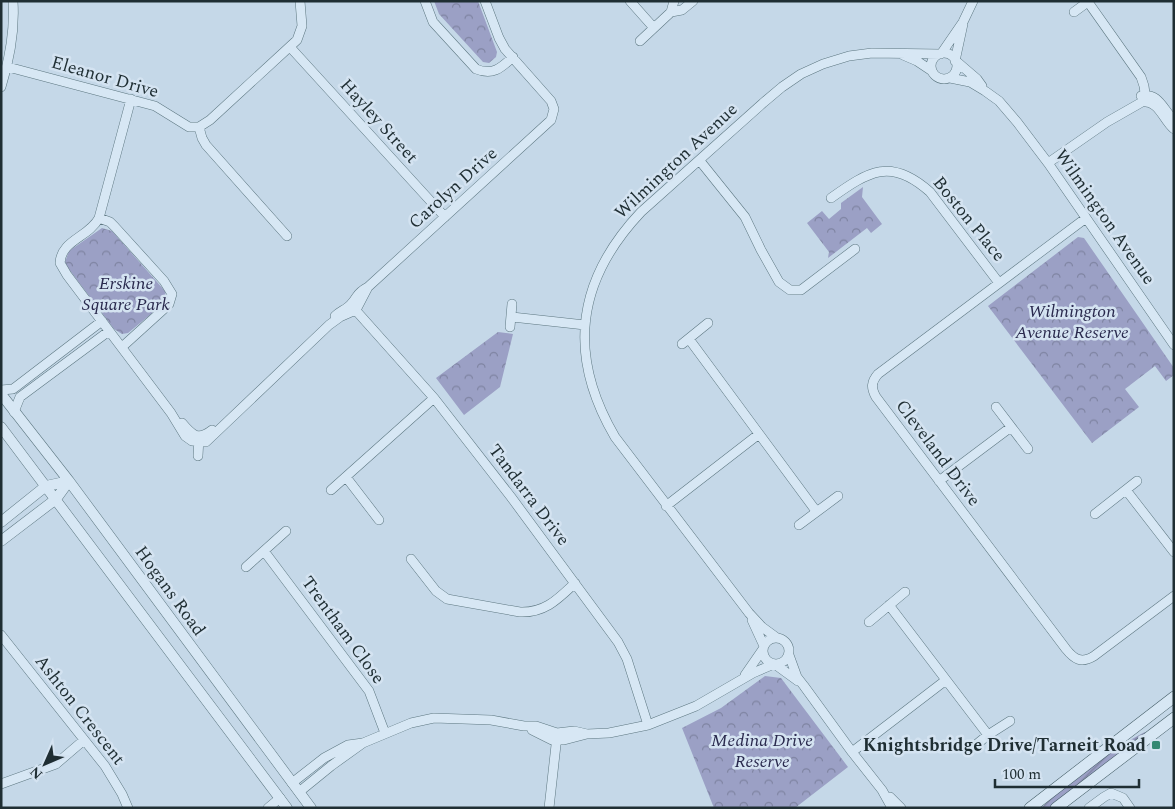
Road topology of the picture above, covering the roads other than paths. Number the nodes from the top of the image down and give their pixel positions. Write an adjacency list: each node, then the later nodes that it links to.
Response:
1 (13, 1): 20 (street)
2 (300, 1): 15 (street)
3 (425, 1): 18 (street)
4 (485, 1): 18 (street)
5 (630, 1): 13 (street)
6 (674, 1): 10 (street)
7 (693, 1): 10 (street)
8 (973, 1): 12 (street)
9 (1089, 2): 11 (street); 25 (street)
10 (671, 12): 13 (street)
11 (1074, 12)
12 (963, 22): 17 (street); 19 (street)
13 (654, 28): 14 (street)
14 (640, 41)
15 (290, 47): 28 (street); 34 (street, Hayley Street)
16 (903, 54): 17 (street, Wilmington Avenue); 21 (street, Wilmington Avenue); 30 (street, Wilmington Avenue)
17 (940, 54): 19 (street); 21 (street)
18 (513, 57): 34 (street, Carolyn Drive)
19 (956, 61): 22 (street); 24 (street, Wilmington Avenue)
20 (8, 67): 23 (street); 26 (street, Eleanor Drive)
21 (932, 71): 22 (street)
22 (950, 78): 24 (street, Wilmington Avenue)
23 (1, 87)
24 (985, 91): 31 (street, Wilmington Avenue)
25 (1146, 98): 27 (street); 29 (street); 31 (street)
26 (131, 99): 28 (street, Eleanor Drive); 33 (street)
27 (1174, 120)
28 (199, 127): 36 (street)
29 (1174, 129)
30 (700, 160): 37 (street); 44 (street, Wilmington Avenue)
31 (1048, 163): 35 (street, Wilmington Avenue)
32 (831, 198): 38 (street, Boston Place)
33 (99, 218): 42 (street); 48 (street)
34 (445, 218): 40 (street, Carolyn Drive)
35 (1086, 218): 38 (street, Cleveland Drive); 47 (street, Wilmington Avenue)
36 (286, 236)
37 (855, 249)
38 (999, 283): 62 (street, Cleveland Drive)
39 (512, 304): 41 (street)
40 (354, 307): 51 (street, Tandarra Drive); 57 (street, Carolyn Drive)
41 (512, 317): 44 (street); 45 (street)
42 (102, 321): 46 (street); 49 (street)
43 (708, 323): 56 (street)
44 (585, 325): 69 (street, Wilmington Avenue)
45 (510, 327)
46 (109, 331): 48 (street); 53 (street)
47 (1174, 345)
48 (122, 347): 57 (street)
49 (1, 390)
50 (1, 394): 53 (street, Hogans Road)
51 (434, 398): 60 (street); 81 (street, Tandarra Drive)
52 (996, 407): 55 (street)
53 (14, 412): 61 (street, Hogans Road)
54 (1, 427): 64 (street, Hogans Road)
55 (1011, 427): 58 (street); 62 (street)
56 (758, 434): 69 (street); 70 (street)
57 (198, 439): 59 (street)
58 (1028, 448)
59 (198, 456)
60 (346, 476): 65 (street); 73 (street)
61 (69, 481): 64 (street); 68 (street); 107 (street, Hogans Road)
62 (939, 481): 83 (street, Cleveland Drive)
63 (1137, 481): 66 (street)
64 (46, 486): 68 (street, Hogans Road); 72 (street)
65 (331, 490)
66 (1126, 490): 71 (street); 78 (street)
67 (838, 496): 70 (street)
68 (56, 499): 76 (street); 110 (street, Hogans Road)
69 (666, 506): 85 (street, Wilmington Avenue)
70 (816, 511): 74 (street)
71 (1095, 514)
72 (1, 522)
73 (379, 522)
74 (799, 525)
75 (286, 531): 77 (street)
76 (1, 541)
77 (264, 551): 80 (street); 100 (street, Trentham Close)
78 (1174, 552)
79 (411, 559): 81 (street)
80 (246, 567)
81 (575, 582): 99 (street, Tandarra Drive)
82 (905, 592): 84 (street)
83 (1174, 596)
84 (889, 605): 86 (street); 94 (street)
85 (749, 613): 88 (street, Wilmington Avenue); 89 (street, Wilmington Avenue)
86 (869, 622)
87 (1, 635): 90 (street, Ashton Crescent)
88 (777, 638): 89 (street); 91 (street)
89 (763, 647): 92 (street); 93 (street)
90 (5, 648): 103 (street, Ashton Crescent)
91 (789, 655): 92 (street); 95 (street)
92 (775, 664): 93 (street); 95 (street)
93 (742, 679): 99 (street)
94 (946, 680): 101 (street); 106 (street)
95 (804, 686): 106 (street)
96 (1174, 697): 117 (main road)
97 (1174, 718): 118 (main road)
98 (1010, 721): 101 (street)
99 (648, 725): 102 (street)
100 (385, 733): 102 (street); 104 (street)
101 (988, 735): 105 (street)
102 (557, 737): 116 (street)
103 (84, 740): 108 (street); 112 (street, Ashton Crescent)
104 (363, 743): 107 (street); 109 (street)
105 (972, 748)
106 (852, 752): 111 (street)
107 (292, 783): 109 (street, Hogans Road); 110 (street)
108 (1, 784)
109 (299, 792): 110 (street); 115 (street, Hogans Road)
110 (280, 798): 113 (street); 114 (street, Hogans Road)
111 (896, 807)
112 (128, 808)
113 (268, 808)
114 (287, 808)
115 (310, 808)
116 (548, 808)
117 (1030, 808)
118 (1056, 808)
119 (1089, 808): 120 (street)
120 (1130, 808)

